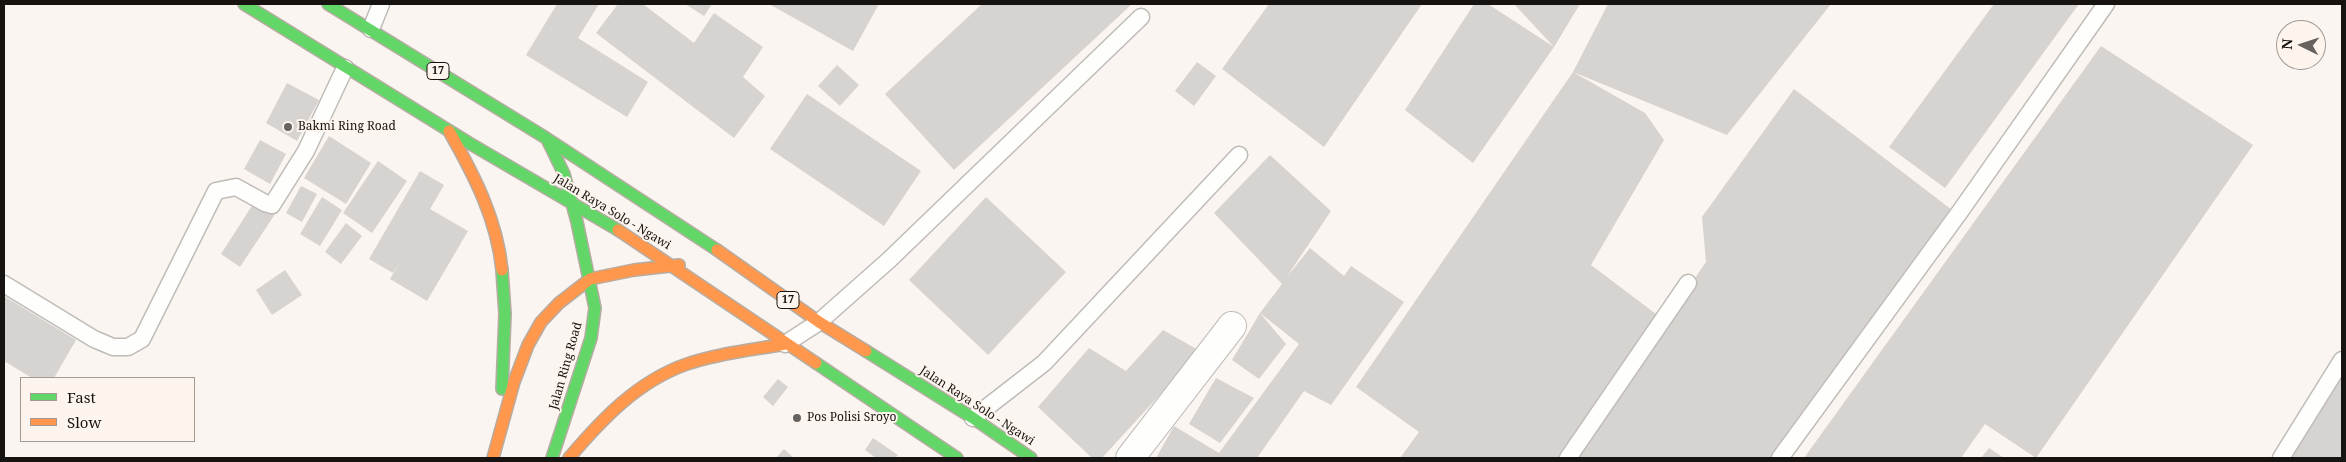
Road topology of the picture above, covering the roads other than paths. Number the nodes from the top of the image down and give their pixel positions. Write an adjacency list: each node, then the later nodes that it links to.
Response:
1 (244, 4): 7 (highway, Jalan Raya Solo - Ngawi)
2 (328, 4): 6 (highway, Jalan Raya Solo - Ngawi / 17)
3 (381, 4): 6 (lane)
4 (2106, 4): 32 (lane)
5 (1141, 17): 19 (lane)
6 (371, 29): 9 (highway, Jalan Raya Solo - Ngawi / 17)
7 (345, 68): 8 (highway, Jalan Raya Solo - Ngawi); 18 (lane)
8 (449, 130): 11 (highway, Jalan Raya Solo - Ngawi); 24 (highway)
9 (546, 138): 11 (highway, Jalan Ring Road); 12 (highway, Jalan Raya Solo - Ngawi / 17)
10 (1239, 155): 23 (lane)
11 (572, 202): 14 (highway, Jalan Raya Solo - Ngawi); 16 (highway, Jalan Ring Road)
12 (736, 263): 13 (highway); 19 (highway, Jalan Raya Solo - Ngawi / 17)
13 (716, 264)
14 (672, 265): 15 (highway); 16 (highway); 21 (highway, Jalan Raya Solo - Ngawi)
15 (688, 265)
16 (590, 279): 24 (highway); 26 (highway, Jalan Ring Road)
17 (1688, 283): 31 (lane)
18 (4, 284)
19 (819, 322): 21 (lane); 23 (highway, Jalan Raya Solo - Ngawi / 17)
20 (1232, 326): 30 (street)
21 (785, 344): 27 (highway); 28 (highway, Jalan Raya Solo - Ngawi)
22 (2342, 360): 33 (lane)
23 (973, 418): 29 (highway, Jalan Raya Solo - Ngawi / 17)
24 (497, 438): 25 (highway)
25 (493, 458)
26 (552, 458)
27 (569, 458)
28 (956, 458)
29 (1031, 458)
30 (1130, 458)
31 (1568, 458)
32 (1780, 458)
33 (2281, 458)

